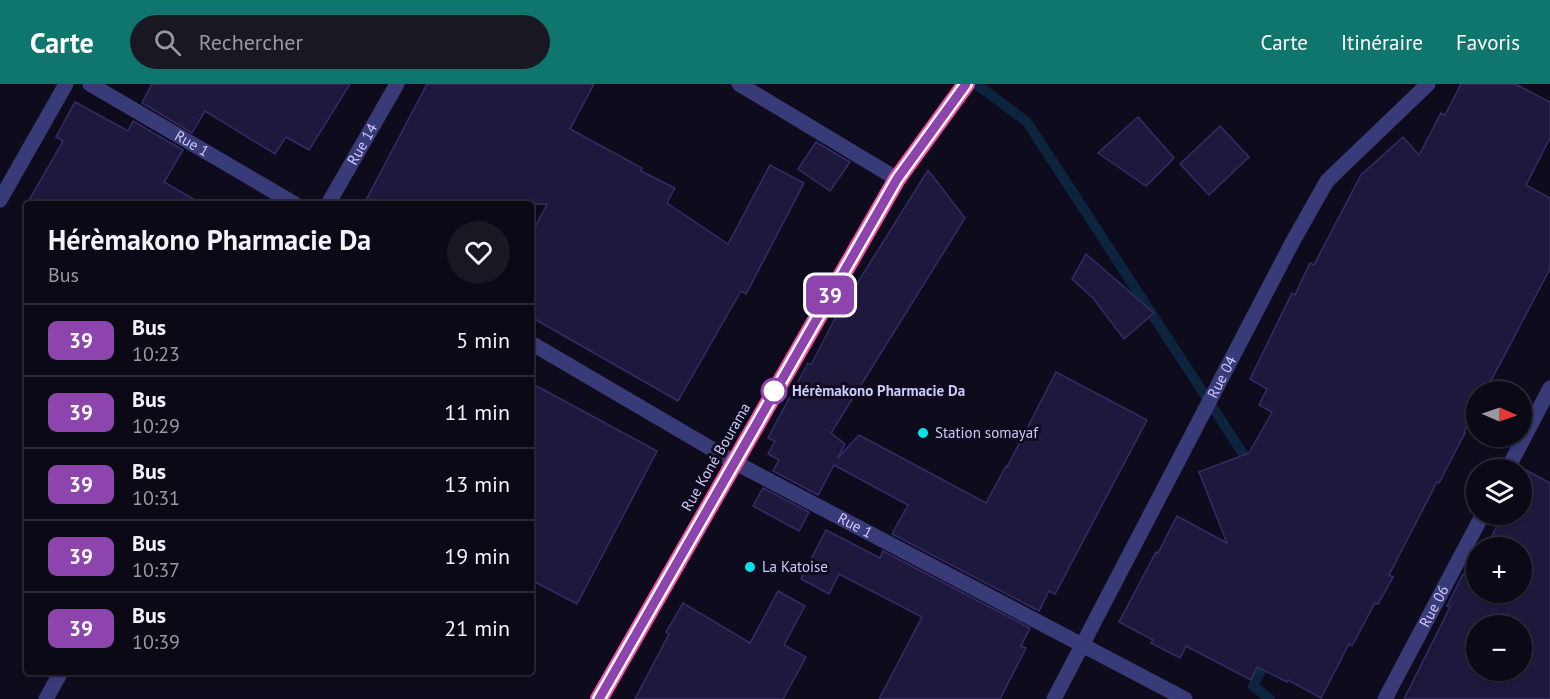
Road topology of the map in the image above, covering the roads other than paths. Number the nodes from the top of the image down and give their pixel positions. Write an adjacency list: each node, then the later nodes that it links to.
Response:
1 (66, 84): 8 (street)
2 (90, 84): 9 (street, Rue 1)
3 (397, 84): 10 (street, Rue 14)
4 (739, 84): 7 (street)
5 (966, 84): 7 (highway, Rue Koné Bourama)
6 (1428, 84): 16 (street, Rue 04)
7 (897, 179): 14 (highway, Rue Koné Bourama)
8 (0, 200)
9 (290, 201)
10 (330, 201)
11 (534, 345): 14 (street, Rue 1)
12 (1550, 387): 13 (street)
13 (1513, 459)
14 (734, 462): 16 (street, Rue 1); 19 (highway, Rue Koné Bourama)
15 (1477, 525): 22 (street, Rue 06)
16 (1083, 644): 20 (street, Rue 04); 21 (street, Rue 1)
17 (59, 675): 18 (street)
18 (46, 699)
19 (599, 699)
20 (1054, 699)
21 (1185, 699)
22 (1385, 699)

